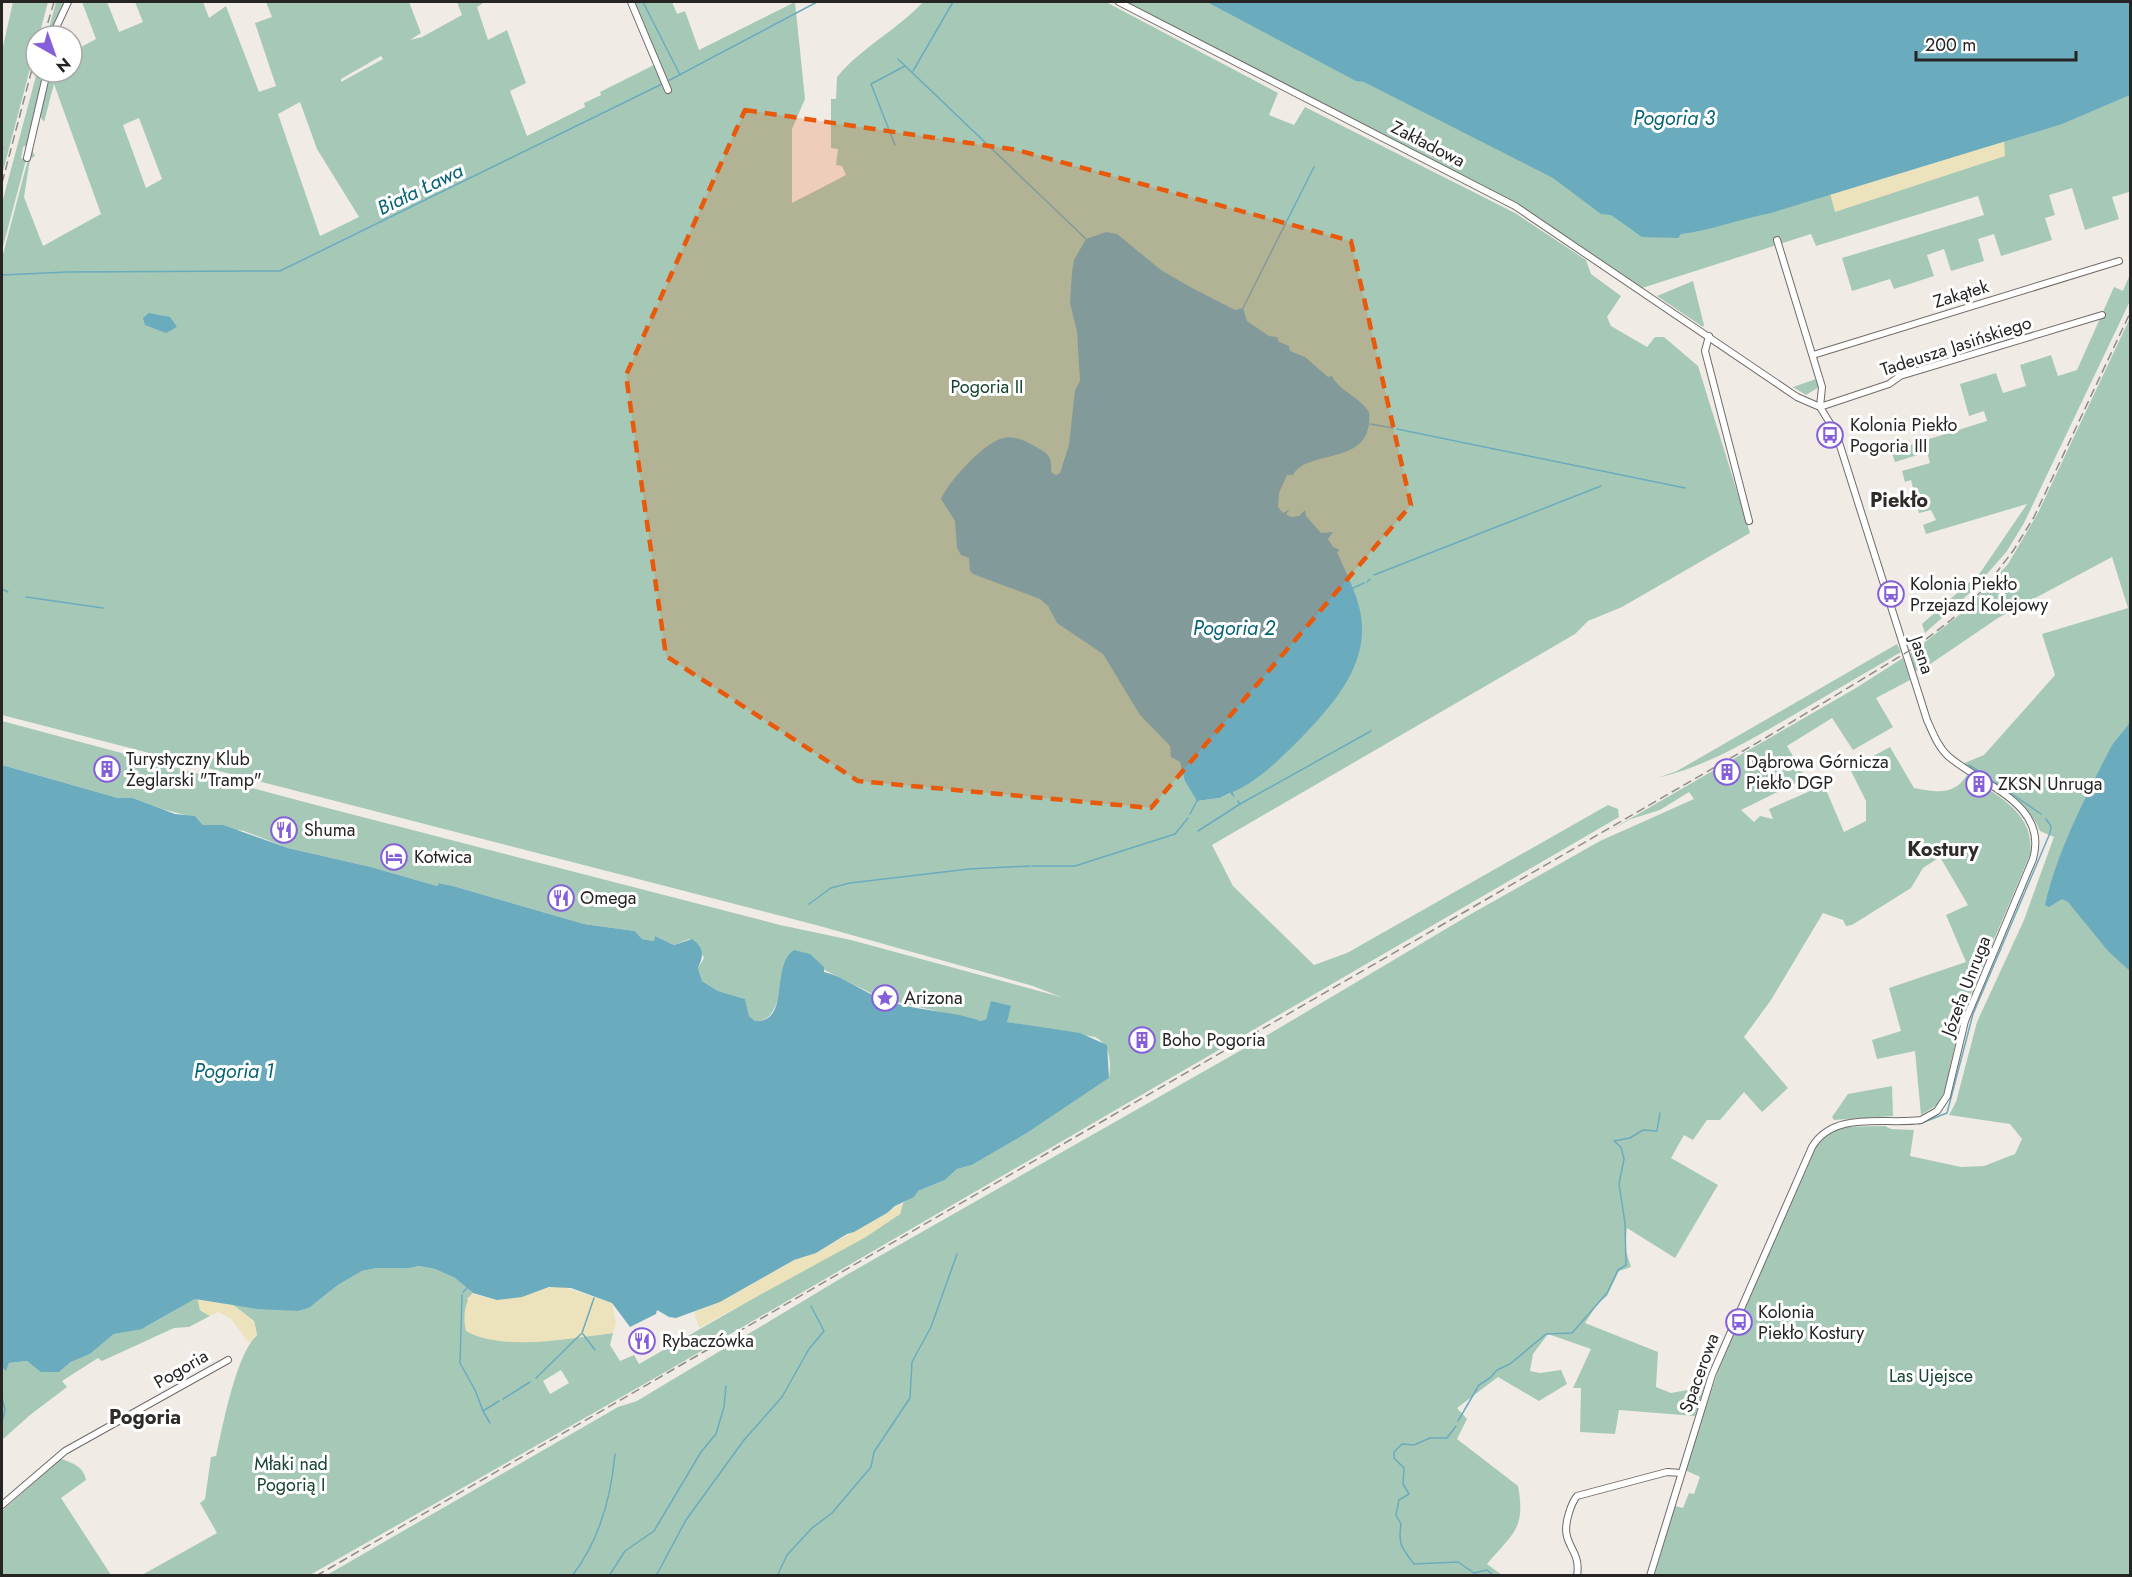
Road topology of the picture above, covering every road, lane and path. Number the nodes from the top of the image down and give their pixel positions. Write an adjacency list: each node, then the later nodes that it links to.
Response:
1 (68, 2): 4 (street)
2 (632, 2): 6 (street)
3 (1119, 2): 11 (street, Zakładowa)
4 (57, 24)
5 (44, 84): 7 (street)
6 (668, 89)
7 (27, 158)
8 (1777, 240): 12 (street)
9 (2119, 261): 12 (street, Zakątek)
10 (2102, 315): 13 (street, Tadeusza Jasińskiego)
11 (1709, 336): 13 (street, Zakładowa); 14 (street)
12 (1813, 355): 13 (street)
13 (1820, 407): 15 (street, Jasna)
14 (1749, 521)
15 (1989, 784): 16 (street, Józefa Unruga)
16 (1831, 1127): 18 (street, Spacerowa)
17 (228, 1360): 19 (street, Pogoria)
18 (1681, 1473): 20 (street); 21 (street, Spacerowa)
19 (2, 1505)
20 (1577, 1575)
21 (1650, 1575)

